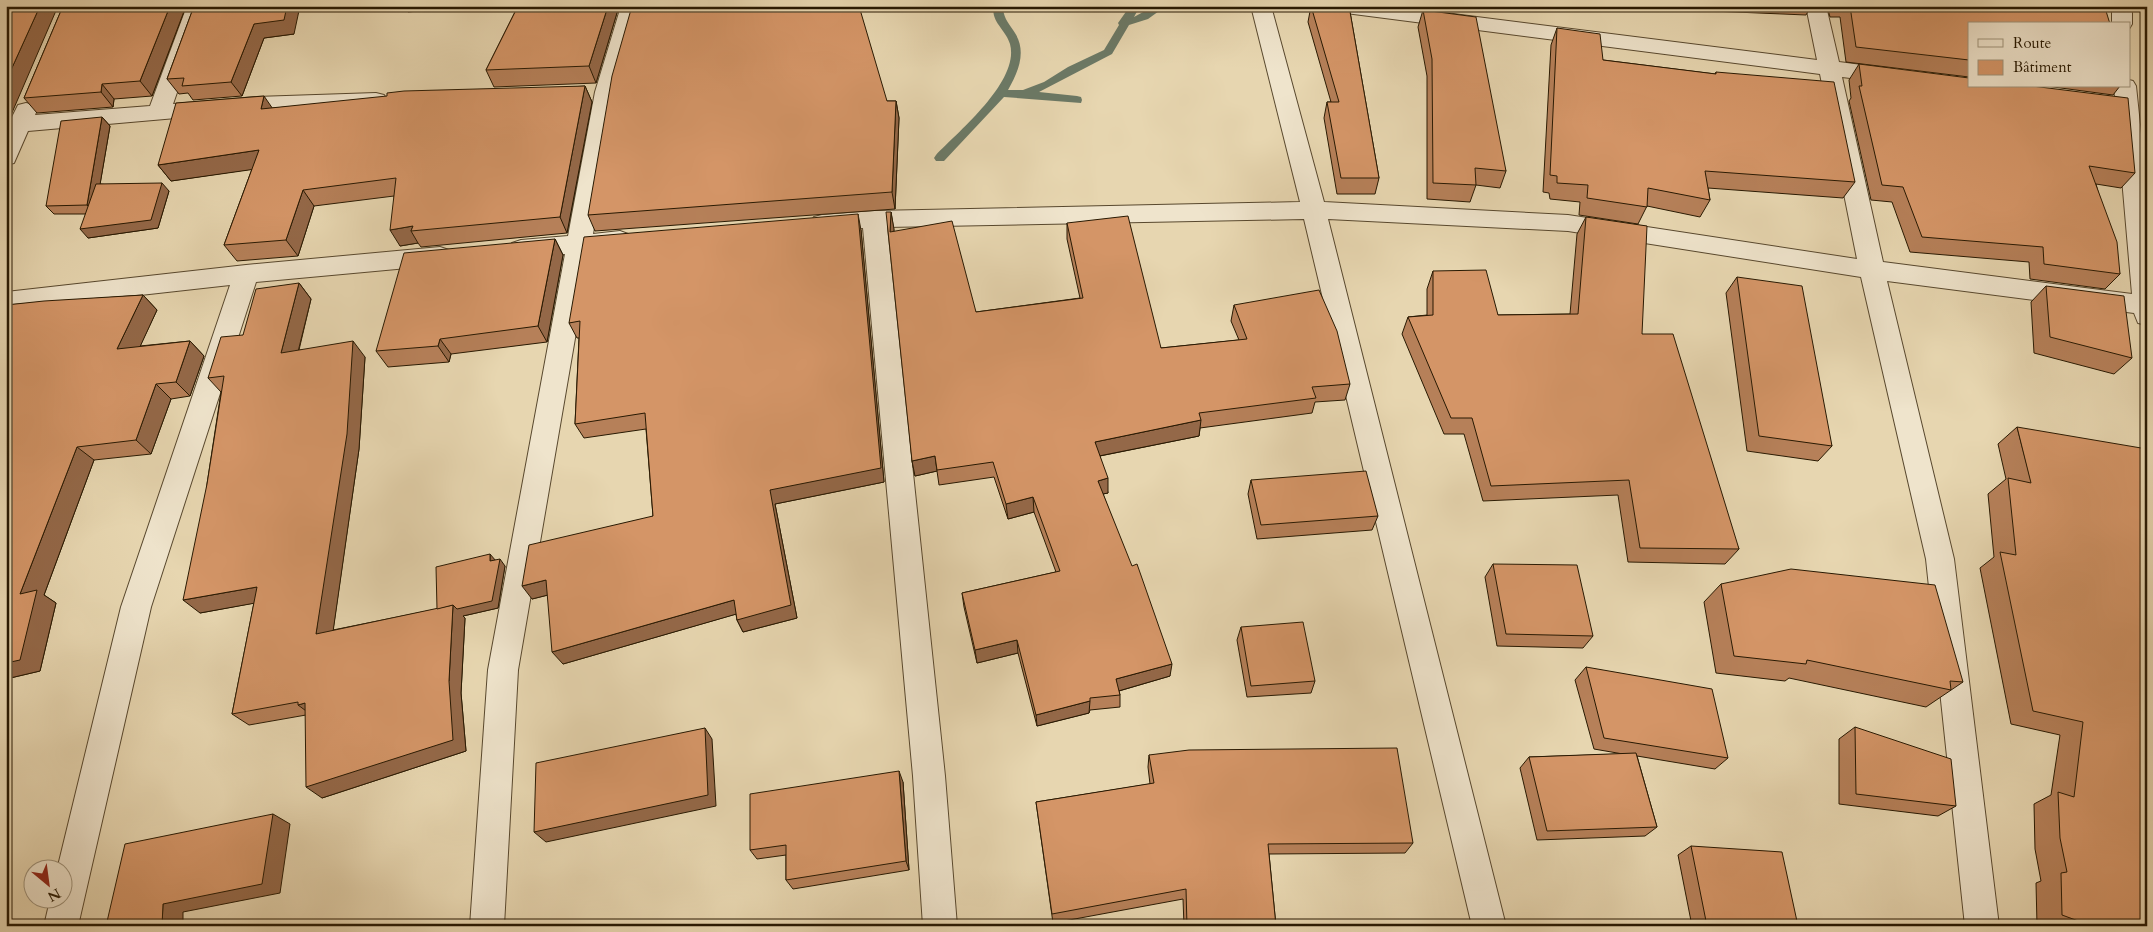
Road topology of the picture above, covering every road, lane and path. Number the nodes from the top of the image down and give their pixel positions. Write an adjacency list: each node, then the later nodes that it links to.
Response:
1 (197, 6): 13 (street)
2 (631, 6): 20 (street)
3 (1261, 6): 16 (street)
4 (1338, 6): 8 (street)
5 (1816, 6): 8 (street)
6 (2122, 6): 7 (street)
7 (2122, 22)
8 (1830, 68): 9 (street); 23 (street)
9 (1910, 78)
10 (32, 96): 14 (street)
11 (396, 99): 13 (street)
12 (2126, 101): 26 (street)
13 (159, 112): 14 (street)
14 (14, 124): 15 (street)
15 (6, 157)
16 (1314, 210): 17 (street); 23 (street); 30 (street)
17 (874, 219): 18 (street); 29 (street)
18 (796, 225)
19 (638, 238): 20 (street)
20 (579, 243): 21 (street); 28 (street)
21 (501, 250)
22 (462, 254): 24 (street)
23 (1872, 270): 26 (street); 31 (street)
24 (246, 274): 25 (street); 27 (street)
25 (6, 301)
26 (2146, 308)
27 (61, 926)
28 (487, 926)
29 (940, 926)
30 (1489, 926)
31 (1982, 926)

